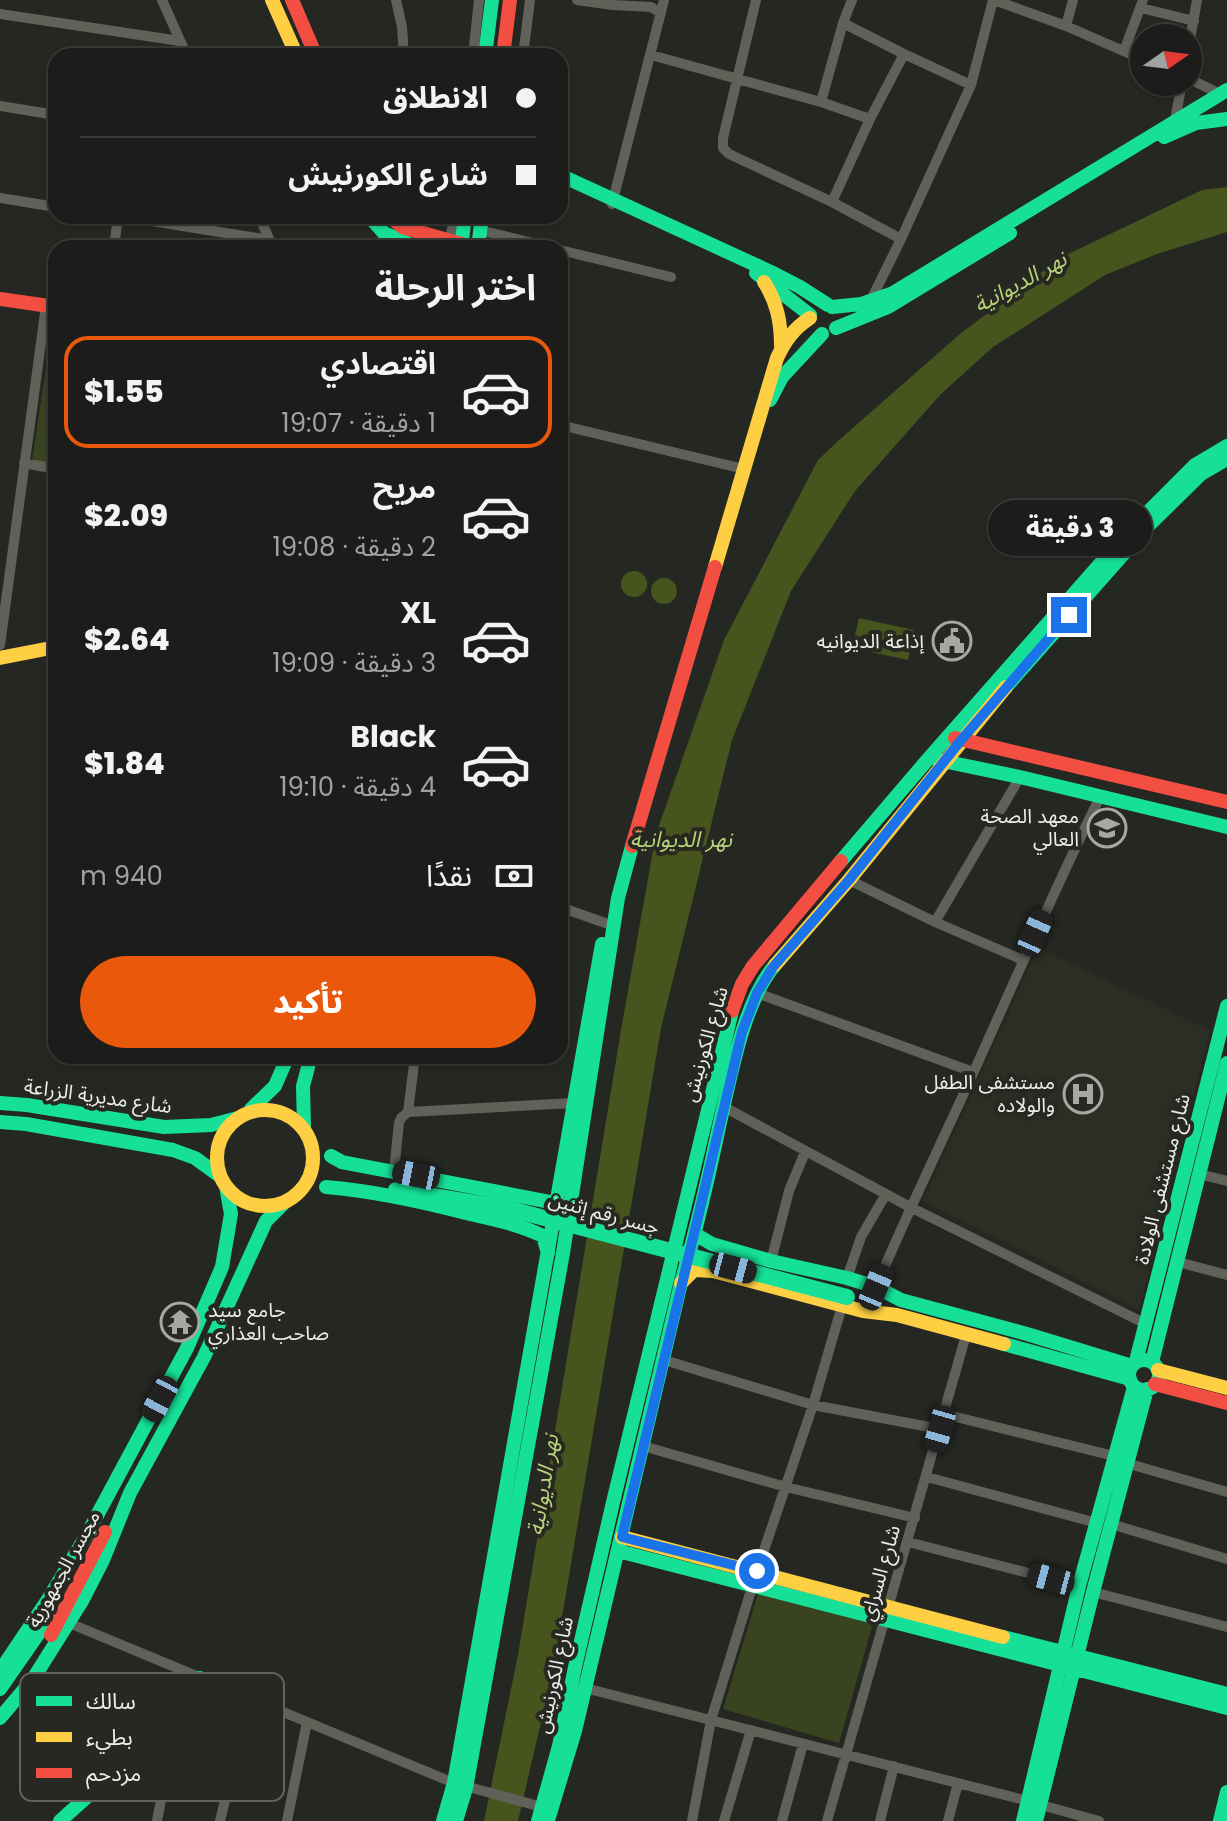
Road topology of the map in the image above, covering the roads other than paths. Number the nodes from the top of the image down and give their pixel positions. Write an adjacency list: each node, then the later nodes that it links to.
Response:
1 (162, 0): 24 (street)
2 (272, 0): 26 (main road)
3 (292, 0): 27 (main road)
4 (396, 0): 28 (street)
5 (479, 0): 29 (street)
6 (492, 0): 30 (main road)
7 (510, 0): 31 (main road)
8 (530, 0): 32 (street)
9 (577, 0): 16 (street)
10 (664, 0): 18 (street)
11 (756, 0): 37 (street)
12 (852, 0): 21 (street)
13 (994, 0): 23 (street); 39 (street)
14 (1073, 0): 23 (street)
15 (1197, 0): 20 (street)
16 (613, 2): 18 (street)
17 (1142, 4): 20 (street); 33 (street)
18 (661, 13): 36 (street)
19 (0, 14): 24 (street)
20 (1194, 21): 22 (street)
21 (843, 23): 34 (street); 42 (street)
22 (1193, 24)
23 (1066, 26): 33 (street)
24 (180, 41): 25 (street)
25 (183, 48)
26 (293, 48)
27 (313, 48)
28 (403, 48)
29 (474, 48)
30 (486, 48)
31 (504, 48)
32 (524, 48)
33 (1124, 51): 35 (street)
34 (904, 54): 39 (street); 45 (street)
35 (1130, 54)
36 (651, 55): 37 (street); 52 (street)
37 (738, 79): 42 (street); 51 (street)
38 (1202, 83): 40 (street)
39 (971, 85): 58 (street)
40 (1224, 92): 47 (main road)
41 (1179, 96): 47 (street)
42 (821, 102): 45 (street)
43 (0, 106): 44 (street)
44 (48, 114)
45 (870, 119): 51 (street)
46 (1227, 120): 72 (main road)
47 (1175, 121): 67 (main road)
48 (568, 179): 52 (main road)
49 (568, 185): 52 (main road)
50 (0, 198): 53 (street)
51 (832, 202): 58 (street)
52 (613, 203): 64 (main road); 69 (main road)
53 (48, 206)
54 (162, 224): 59 (street)
55 (376, 224): 60 (main road)
56 (398, 224): 61 (main road)
57 (488, 224): 62 (street)
58 (901, 239): 67 (street)
59 (249, 240)
60 (393, 240)
61 (445, 240)
62 (531, 240)
63 (568, 252): 65 (street)
64 (760, 275): 70 (main road); 73 (main road)
65 (671, 277)
66 (0, 299): 68 (main road)
67 (870, 302): 69 (main road)
68 (48, 306)
69 (830, 306): 70 (main road); 72 (main road)
70 (810, 316): 72 (main road); 73 (main road)
71 (48, 323): 78 (street)
72 (829, 331): 75 (main road)
73 (781, 349): 75 (main road)
74 (568, 427): 80 (street)
75 (754, 432): 80 (main road)
76 (1227, 446): 84 (main road, شارع الكورنيش)
77 (1227, 459): 84 (main road, شارع الكورنيش)
78 (24, 463): 79 (street); 81 (street)
79 (48, 468)
80 (744, 469): 95 (main road)
81 (0, 645)
82 (48, 649): 83 (main road)
83 (0, 658)
84 (955, 738): 85 (main road, شارع الكورنيش); 87 (main road)
85 (937, 759): 86 (main road); 92 (main road, شارع الكورنيش); 93 (main road, شارع الكورنيش)
86 (1020, 777): 88 (main road); 97 (street)
87 (1143, 782): 89 (main road); 90 (main road)
88 (1100, 797): 90 (main road); 99 (street)
89 (1227, 802)
90 (1138, 806): 91 (main road)
91 (1227, 827)
92 (857, 842): 93 (main road); 100 (main road, شارع الكورنيش)
93 (872, 853): 94 (main road, شارع الكورنيش)
94 (849, 880): 97 (street); 101 (main road, شارع الكورنيش)
95 (618, 898): 98 (main road); 127 (main road)
96 (568, 910): 98 (street)
97 (935, 922): 99 (street)
98 (608, 924): 112 (main road)
99 (1023, 960): 109 (street)
100 (752, 965): 101 (main road); 104 (main road, شارع الكورنيش)
101 (765, 977): 102 (main road, شارع الكورنيش)
102 (757, 993): 104 (main road, شارع الكورنيش); 109 (street)
103 (1227, 1006): 110 (main road, شارع مستشفى الولادة)
104 (735, 1028): 113 (main road, شارع الكورنيش); 154 (main road, شارع الكورنيش)
105 (1227, 1063): 110 (main road, شارع مستشفى الولادة)
106 (285, 1064): 115 (main road)
107 (309, 1064): 117 (main road)
108 (414, 1064): 114 (street)
109 (973, 1072): 128 (street)
110 (1214, 1083): 119 (main road, شارع مستشفى الولادة); 138 (main road, شارع مستشفى الولادة)
111 (0, 1103): 115 (main road, شارع مديرية الزراعة)
112 (574, 1103): 114 (street); 127 (main road)
113 (724, 1107): 118 (street); 129 (main road, شارع الكورنيش)
114 (408, 1112): 120 (street)
115 (240, 1116): 117 (main road); 121 (main road)
116 (0, 1122): 121 (main road, شارع مديرية الزراعة)
117 (305, 1130): 120 (main road); 124 (main road)
118 (805, 1152): 125 (street); 131 (street)
119 (1199, 1174): 122 (street); 132 (main road, شارع مستشفى الولادة)
120 (396, 1180): 123 (main road); 127 (main road); 136 (main road, جسر رقم إثنين)
121 (223, 1181): 126 (main road); 153 (main road)
122 (1227, 1181)
123 (326, 1187): 124 (main road); 130 (main road)
124 (297, 1194): 126 (main road)
125 (886, 1194): 128 (street); 136 (street)
126 (283, 1204): 152 (main road)
127 (564, 1205): 130 (main road)
128 (910, 1207): 135 (street); 138 (street)
129 (695, 1234): 131 (main road); 134 (main road, شارع الكورنيش)
130 (556, 1253): 188 (main road)
131 (771, 1261): 136 (main road)
132 (1178, 1262): 133 (street); 141 (main road, شارع مستشفى الولادة)
133 (1227, 1275)
134 (681, 1283): 136 (main road); 140 (main road, شارع الكورنيش)
135 (876, 1287): 136 (main road); 137 (main road)
136 (845, 1292): 137 (main road); 144 (street)
137 (899, 1307): 139 (main road); 141 (main road)
138 (1146, 1324): 141 (main road, شارع مستشفى الولادة)
139 (966, 1335): 141 (main road); 145 (street, شارع السراي)
140 (664, 1360): 144 (street); 147 (main road, شارع الكورنيش)
141 (1143, 1375): 142 (main road); 143 (main road); 148 (main road)
142 (1227, 1388)
143 (1227, 1403)
144 (813, 1405): 146 (street); 150 (street)
145 (944, 1414): 146 (street, شارع السراي); 148 (street)
146 (940, 1429): 149 (street, شارع السراي)
147 (643, 1446): 150 (street); 154 (main road, شارع الكورنيش)
148 (1120, 1459): 151 (street); 156 (main road)
149 (927, 1477): 155 (street, شارع السراي); 156 (street)
150 (786, 1487): 155 (street); 161 (street)
151 (1227, 1492)
152 (130, 1493): 160 (main road, مجسر الجمهورية); 164 (main road)
153 (106, 1500): 160 (main road, مجسر الجمهورية); 168 (main road)
154 (622, 1501): 158 (main road, شارع الكورنيش); 167 (main road, شارع الكورنيش)
155 (915, 1518): 157 (street, شارع السراي)
156 (1104, 1524): 159 (street); 162 (main road)
157 (908, 1542): 162 (street); 163 (street, شارع السراي)
158 (620, 1544): 161 (main road); 167 (main road, شارع الكورنيش)
159 (1227, 1559)
160 (82, 1567): 169 (main road, مجسر الجمهورية); 174 (main road, مجسر الجمهورية)
161 (755, 1579): 163 (main road); 181 (street)
162 (1086, 1589): 165 (street); 166 (main road)
163 (888, 1614): 166 (main road); 185 (street, شارع السراي)
164 (69, 1623): 170 (main road); 171 (street)
165 (1227, 1627)
166 (1069, 1660): 176 (main road); 178 (main road); 193 (main road)
167 (582, 1669): 173 (main road, شارع الكورنيش)
168 (0, 1671)
169 (21, 1673)
170 (37, 1673)
171 (188, 1673)
172 (20, 1675): 177 (main road, مجسر الجمهورية)
173 (578, 1686): 181 (street); 194 (main road, شارع الكورنيش)
174 (0, 1689)
175 (20, 1694): 180 (main road)
176 (1227, 1694)
177 (0, 1701)
178 (1227, 1708)
179 (284, 1713): 182 (street)
180 (0, 1718)
181 (711, 1720): 183 (street); 201 (street)
182 (307, 1722): 188 (street); 198 (street)
183 (751, 1730): 184 (street); 202 (street)
184 (803, 1744): 185 (street); 203 (street)
185 (846, 1753): 186 (street); 204 (street, شارع السراي)
186 (894, 1766): 187 (street); 205 (street)
187 (958, 1783): 193 (street); 206 (street)
188 (468, 1788): 194 (street); 199 (main road); 200 (main road)
189 (1227, 1792): 209 (main road)
190 (82, 1801): 195 (main road)
191 (161, 1801): 196 (street)
192 (225, 1801): 197 (street)
193 (1035, 1809): 207 (main road); 208 (street)
194 (541, 1814)
195 (60, 1821)
196 (157, 1821)
197 (220, 1821)
198 (287, 1821)
199 (443, 1821)
200 (456, 1821)
201 (692, 1821)
202 (724, 1821)
203 (782, 1821)
204 (827, 1821)
205 (880, 1821)
206 (948, 1821)
207 (1023, 1821)
208 (1099, 1821)
209 (1220, 1821)

